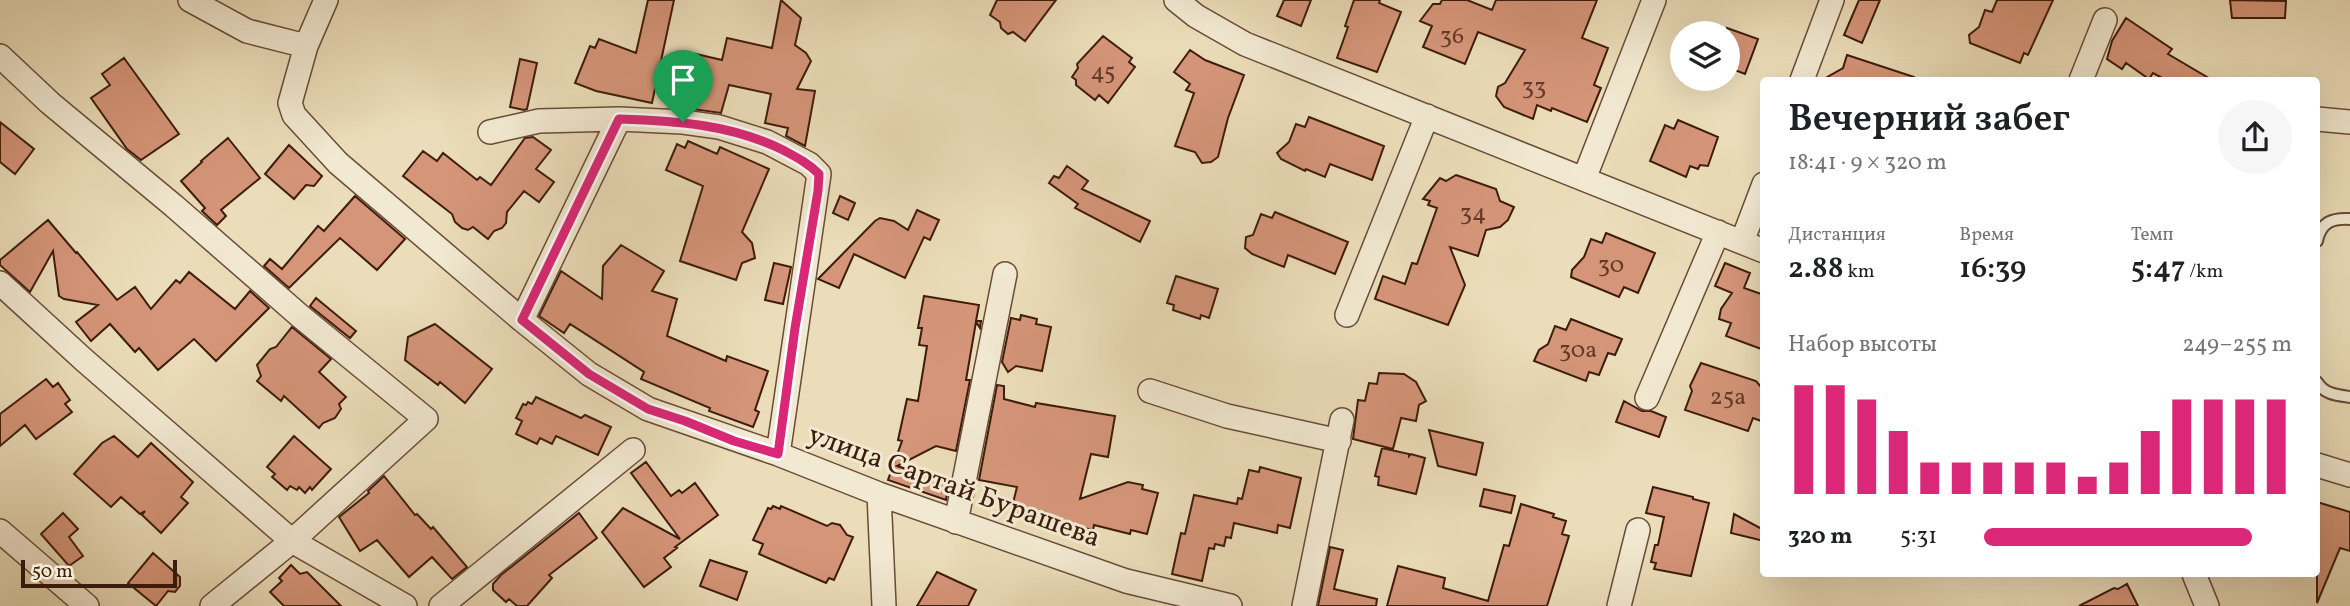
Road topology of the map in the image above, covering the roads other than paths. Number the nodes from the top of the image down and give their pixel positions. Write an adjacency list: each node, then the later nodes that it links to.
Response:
1 (190, 0): 7 (street)
2 (326, 0): 7 (street, улица Сартай Бурашева)
3 (1176, 0): 11 (street)
4 (1654, 0): 16 (street)
5 (1832, 0): 9 (street)
6 (2105, 20): 10 (street)
7 (306, 46): 26 (street, улица Сартай Бурашева)
8 (0, 56): 39 (street)
9 (1803, 77)
10 (2082, 77)
11 (1427, 116): 16 (street); 25 (street)
12 (619, 119): 15 (street); 26 (street); 32 (street)
13 (2320, 120): 14 (street)
14 (2350, 121)
15 (490, 132)
16 (1584, 179): 20 (street)
17 (1760, 195): 21 (street)
18 (2350, 219): 19 (lane)
19 (2320, 230)
20 (1718, 232): 21 (street); 30 (street)
21 (1742, 242): 22 (street)
22 (1760, 249)
23 (1006, 274): 36 (street)
24 (0, 284): 39 (street)
25 (1347, 315)
26 (522, 320): 32 (street, улица Сартай Бурашева)
27 (2320, 387): 29 (lane)
28 (1150, 391): 47 (street)
29 (2350, 397)
30 (1647, 398)
31 (633, 450): 44 (street)
32 (778, 454): 35 (street, улица Сартай Бурашева)
33 (2320, 466): 34 (street)
34 (2350, 475)
35 (879, 494): 36 (street, улица Сартай Бурашева); 45 (street)
36 (956, 522): 46 (street, улица Сартай Бурашева)
37 (1638, 530): 48 (street)
38 (0, 531): 41 (street)
39 (292, 541): 42 (street); 43 (street)
40 (2195, 577): 49 (street)
41 (87, 606)
42 (212, 606)
43 (405, 606)
44 (441, 606)
45 (884, 606)
46 (1230, 606)
47 (1304, 606)
48 (1619, 606)
49 (2207, 606)

